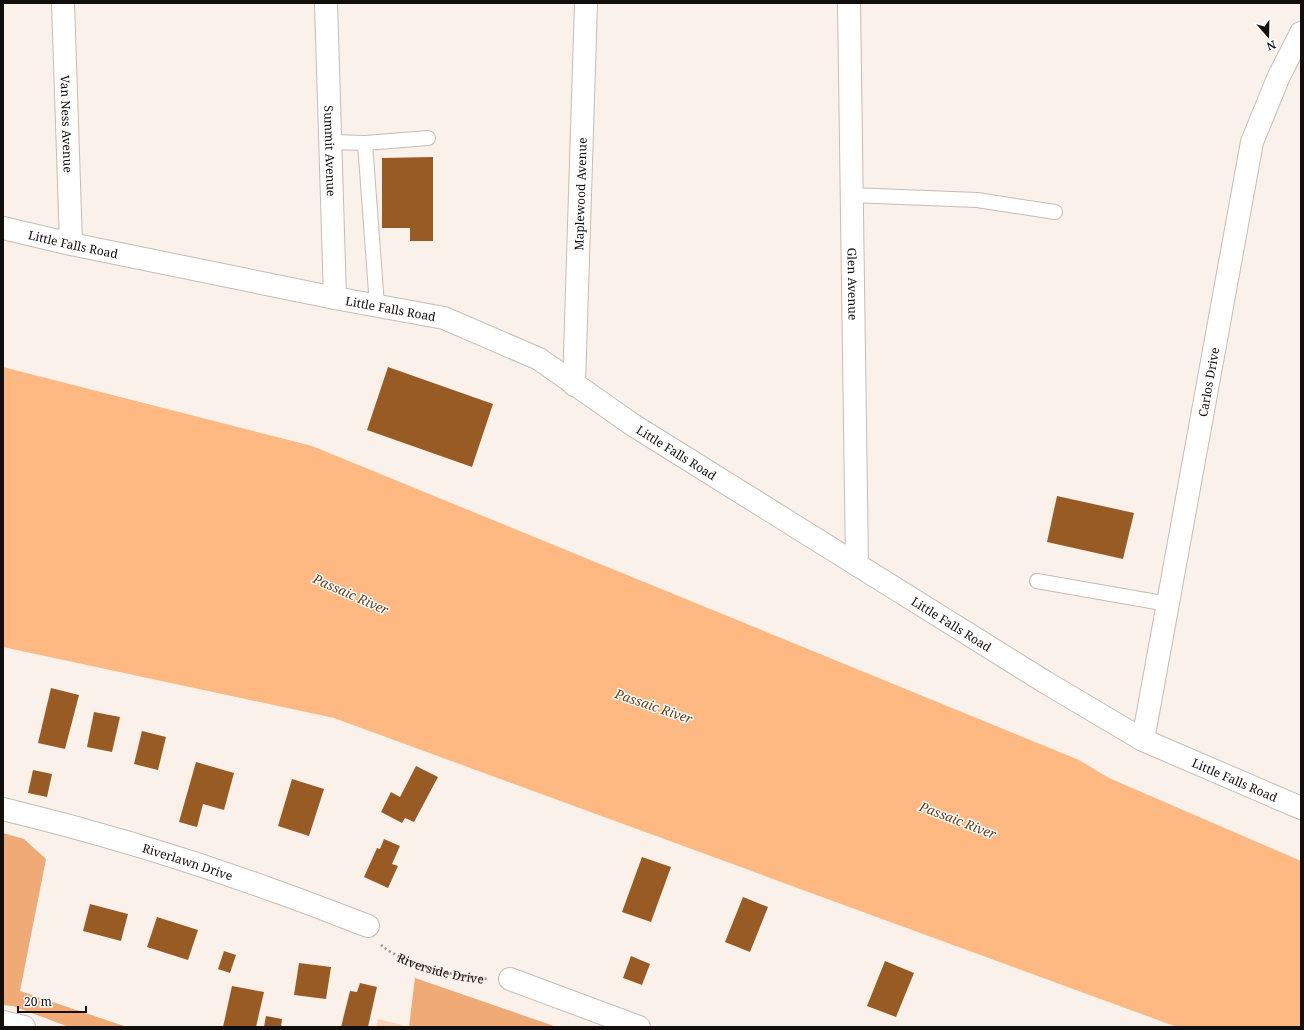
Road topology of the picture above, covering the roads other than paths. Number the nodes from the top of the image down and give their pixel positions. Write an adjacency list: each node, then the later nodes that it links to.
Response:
1 (63, 3): 12 (street, Van Ness Avenue)
2 (326, 3): 7 (street, Summit Avenue)
3 (586, 3): 15 (street, Maplewood Avenue)
4 (849, 3): 9 (street, Glen Avenue)
5 (1301, 33): 18 (street, Carlos Drive)
6 (428, 138): 8 (lane)
7 (330, 142): 8 (lane); 13 (street, Summit Avenue)
8 (365, 142): 14 (lane)
9 (851, 194): 10 (lane); 16 (street, Glen Avenue)
10 (1055, 212)
11 (3, 228): 12 (street, Little Falls Road)
12 (71, 244): 13 (street, Little Falls Road)
13 (335, 298): 14 (street, Little Falls Road)
14 (377, 306): 15 (street, Little Falls Road)
15 (574, 385): 16 (street, Little Falls Road)
16 (857, 565): 19 (street, Little Falls Road)
17 (1037, 581): 18 (lane)
18 (1168, 604): 19 (street, Carlos Drive)
19 (1143, 740): 20 (street, Little Falls Road)
20 (1301, 808)
21 (3, 809): 22 (street, Riverlawn Drive)
22 (368, 926)
23 (510, 980): 26 (street)
24 (3, 1022): 25 (street)
25 (24, 1027)
26 (639, 1027)

